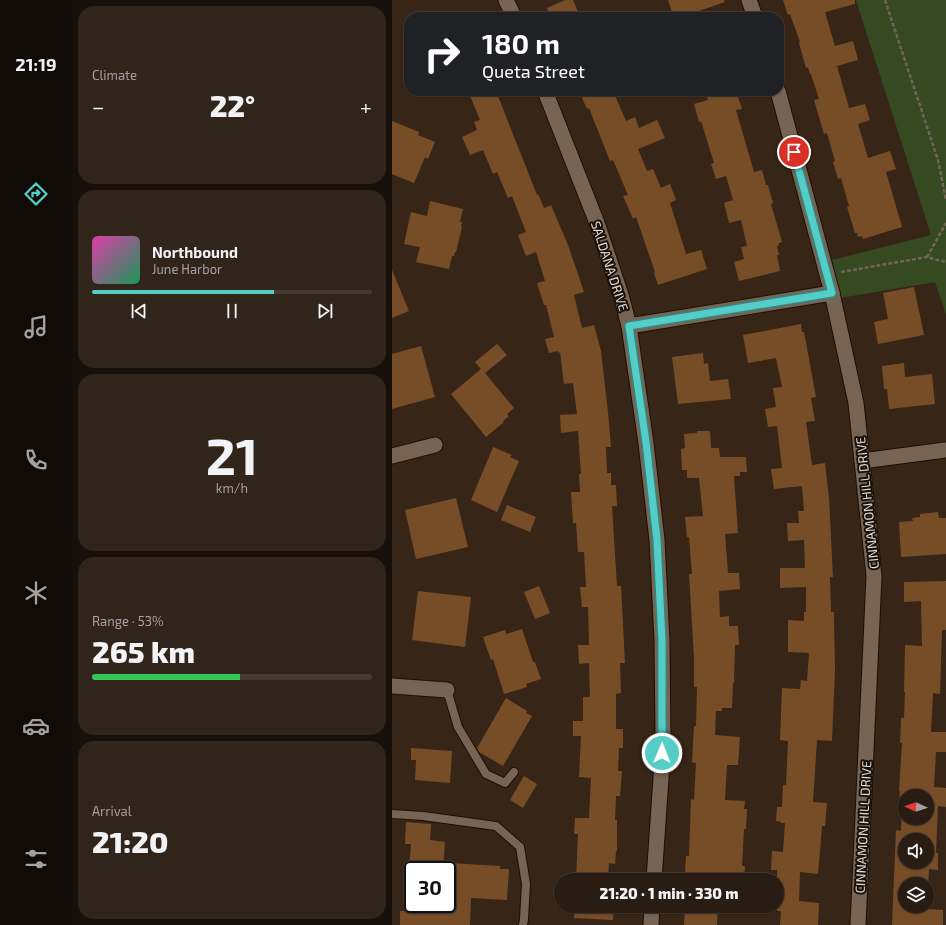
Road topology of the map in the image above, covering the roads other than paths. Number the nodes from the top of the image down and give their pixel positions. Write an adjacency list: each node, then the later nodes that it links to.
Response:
1 (506, 0): 3 (street)
2 (749, 0): 4 (street)
3 (512, 12)
4 (753, 12)
5 (547, 96): 8 (street, SALDANA DRIVE)
6 (779, 96): 7 (street, CINNAMON HILL DRIVE)
7 (832, 293): 8 (street); 12 (street, CINNAMON HILL DRIVE)
8 (629, 326): 17 (street, SALDANA DRIVE)
9 (435, 445): 11 (street)
10 (945, 450): 12 (street)
11 (392, 456)
12 (862, 461): 21 (street, CINNAMON HILL DRIVE)
13 (392, 686): 14 (street)
14 (447, 690): 15 (lane)
15 (514, 772)
16 (392, 814): 19 (lane)
17 (654, 873)
18 (652, 913): 20 (street)
19 (523, 925)
20 (651, 925)
21 (858, 925)

